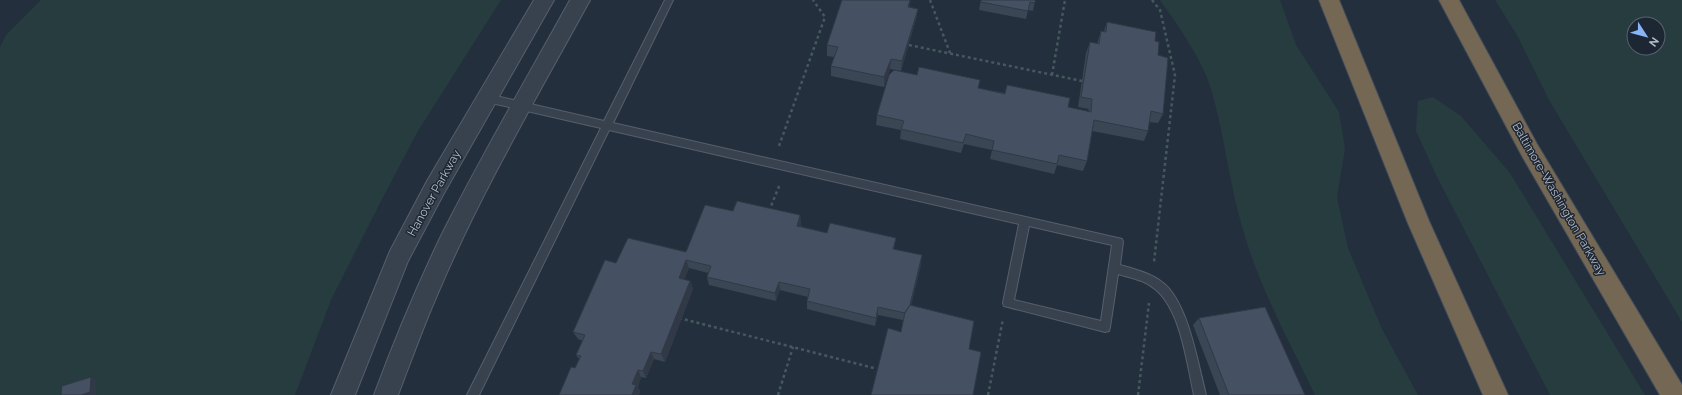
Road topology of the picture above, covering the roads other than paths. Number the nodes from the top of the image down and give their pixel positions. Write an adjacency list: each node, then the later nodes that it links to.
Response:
1 (544, 0): 6 (street, Hanover Parkway)
2 (580, 0): 7 (street)
3 (669, 0): 8 (lane)
4 (1329, 0): 15 (highway)
5 (1449, 0): 16 (highway, Baltimore-Washington Parkway)
6 (487, 98): 7 (lane); 11 (street, Hanover Parkway)
7 (522, 106): 8 (lane); 12 (street)
8 (608, 125): 9 (lane); 13 (lane)
9 (1025, 221): 10 (lane); 10 (lane)
10 (1114, 268): 14 (lane)
11 (343, 395)
12 (386, 395)
13 (473, 395)
14 (1200, 395)
15 (1496, 395)
16 (1674, 395)

